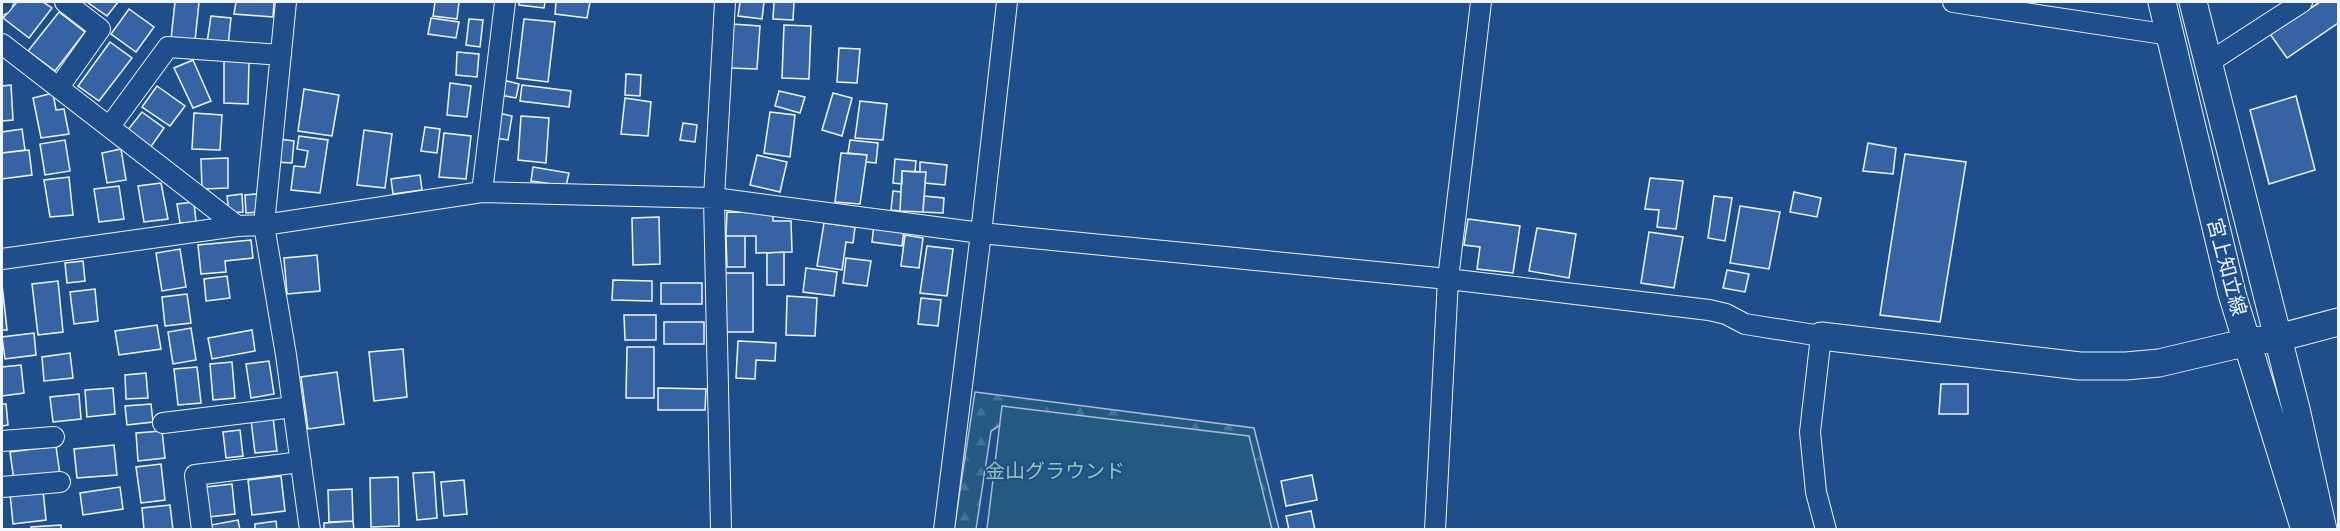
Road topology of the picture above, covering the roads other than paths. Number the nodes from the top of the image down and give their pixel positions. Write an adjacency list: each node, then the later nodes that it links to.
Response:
1 (65, 2): 15 (street)
2 (286, 2): 13 (street)
3 (505, 2): 17 (street)
4 (725, 2): 18 (street)
5 (1007, 2): 21 (street)
6 (1481, 2): 23 (street)
7 (1953, 2): 11 (street)
8 (2162, 2): 11 (main road, 宮上知立線)
9 (2193, 2): 14 (main road, 宮上知立線)
10 (2302, 2): 14 (street)
11 (2170, 35): 27 (main road, 宮上知立線)
12 (2, 44): 15 (street)
13 (281, 55): 16 (street); 19 (street)
14 (2208, 63): 26 (main road, 宮上知立線)
15 (60, 87): 16 (street)
16 (110, 126): 20 (street)
17 (482, 192): 18 (street); 19 (street)
18 (714, 198): 21 (street); 38 (street)
19 (264, 225): 20 (street); 28 (street)
20 (237, 226): 22 (street)
21 (981, 232): 23 (street); 39 (street)
22 (2, 259)
23 (1448, 279): 25 (street); 40 (street)
24 (2338, 322): 26 (main road)
25 (1821, 336): 27 (main road); 41 (street)
26 (2278, 338): 27 (main road); 35 (main road, 宮上知立線)
27 (2248, 342): 35 (main road, 宮上知立線)
28 (293, 407): 29 (street); 32 (street)
29 (164, 423)
30 (54, 437): 31 (street)
31 (2, 441)
32 (301, 462): 36 (street); 37 (street)
33 (60, 482): 34 (street)
34 (2, 487)
35 (2308, 529)
36 (202, 530)
37 (310, 530)
38 (722, 530)
39 (944, 530)
40 (1435, 530)
41 (1826, 530)

